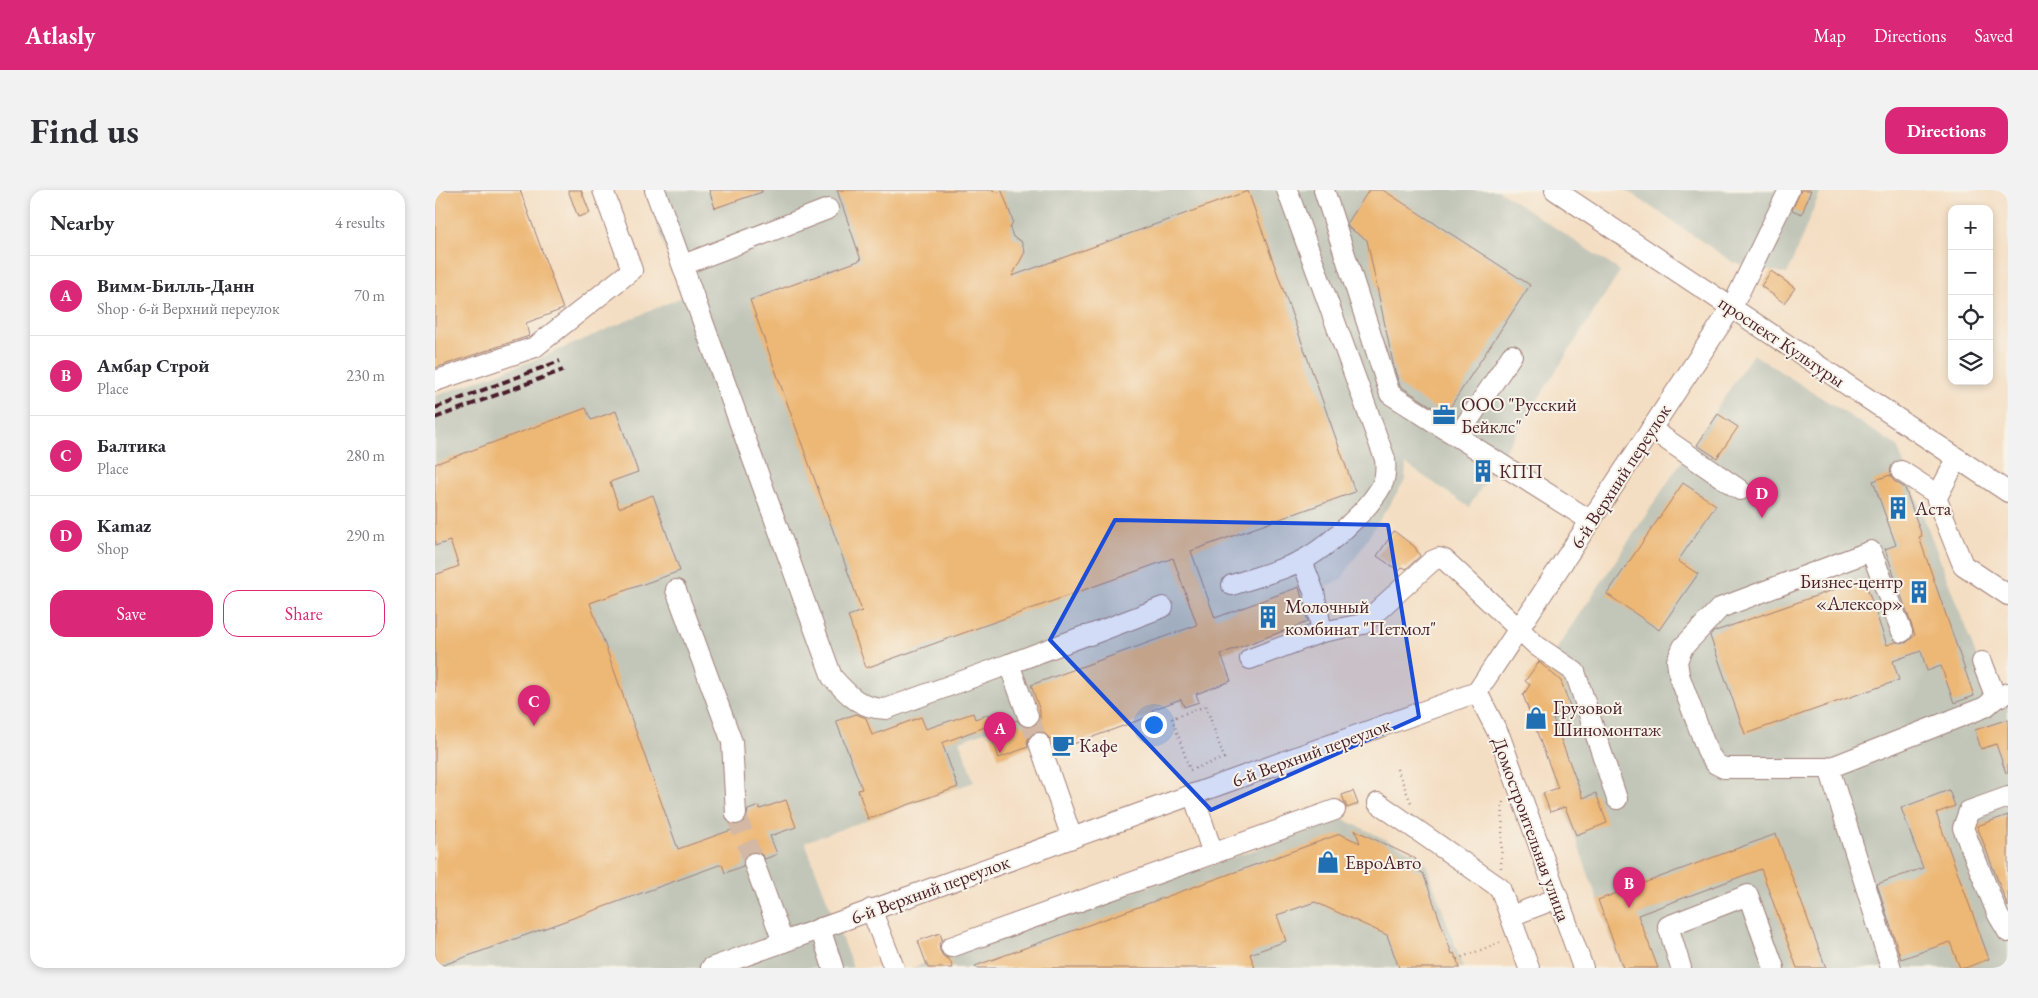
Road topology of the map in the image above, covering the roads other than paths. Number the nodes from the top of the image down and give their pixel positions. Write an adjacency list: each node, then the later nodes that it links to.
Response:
1 (603, 190): 11 (street)
2 (655, 190): 8 (street)
3 (1287, 190): 20 (street)
4 (1324, 190): 13 (street)
5 (1555, 190): 9 (street, проспект Культуры)
6 (1789, 190): 9 (street, 6-й Верхний переулок)
7 (828, 209): 8 (street)
8 (683, 265): 30 (street)
9 (1732, 307): 12 (street, 6-й Верхний переулок); 14 (street, проспект Культуры)
10 (1512, 355): 13 (street)
11 (435, 381)
12 (1651, 429): 16 (street); 19 (street, 6-й Верхний переулок)
13 (1458, 436): 19 (street)
14 (1957, 459): 17 (street, проспект Культуры); 18 (street)
15 (1901, 470): 18 (street)
16 (1739, 490)
17 (2008, 492)
18 (1938, 495): 23 (street)
19 (1591, 521): 25 (street, 6-й Верхний переулок)
20 (1301, 561): 21 (street); 26 (street)
21 (1232, 585)
22 (676, 590): 41 (street)
23 (2008, 595)
24 (1163, 607): 30 (street)
25 (1519, 629): 26 (street); 31 (street, 6-й Верхний переулок); 38 (street)
26 (1322, 632): 28 (street)
27 (1903, 632): 35 (street)
28 (1250, 659)
29 (1983, 662): 32 (street)
30 (1009, 664): 33 (street)
31 (1477, 692): 36 (street, 6-й Верхний переулок); 45 (street, Домостроительная улица)
32 (2002, 695): 35 (street)
33 (1028, 716)
34 (1039, 743): 42 (street)
35 (1829, 768): 59 (street)
36 (1193, 794): 42 (street, 6-й Верхний переулок); 43 (street)
37 (2008, 797): 49 (street)
38 (1617, 799)
39 (1378, 803): 47 (street)
40 (1335, 810): 43 (street)
41 (736, 814)
42 (1072, 838): 46 (street, 6-й Верхний переулок)
43 (1213, 854): 51 (street)
44 (754, 862): 50 (street)
45 (1558, 898): 47 (street); 56 (street, Домостроительная улица)
46 (871, 909): 48 (street, 6-й Верхний переулок); 54 (street)
47 (1511, 916): 55 (street)
48 (820, 928): 50 (street, 6-й Верхний переулок); 53 (street)
49 (2008, 932)
50 (783, 942): 52 (street, 6-й Верхний переулок)
51 (951, 947)
52 (711, 968)
53 (833, 968)
54 (894, 968)
55 (1529, 968)
56 (1583, 968)
57 (1681, 968): 58 (street)
58 (1774, 968)
59 (1891, 968)

